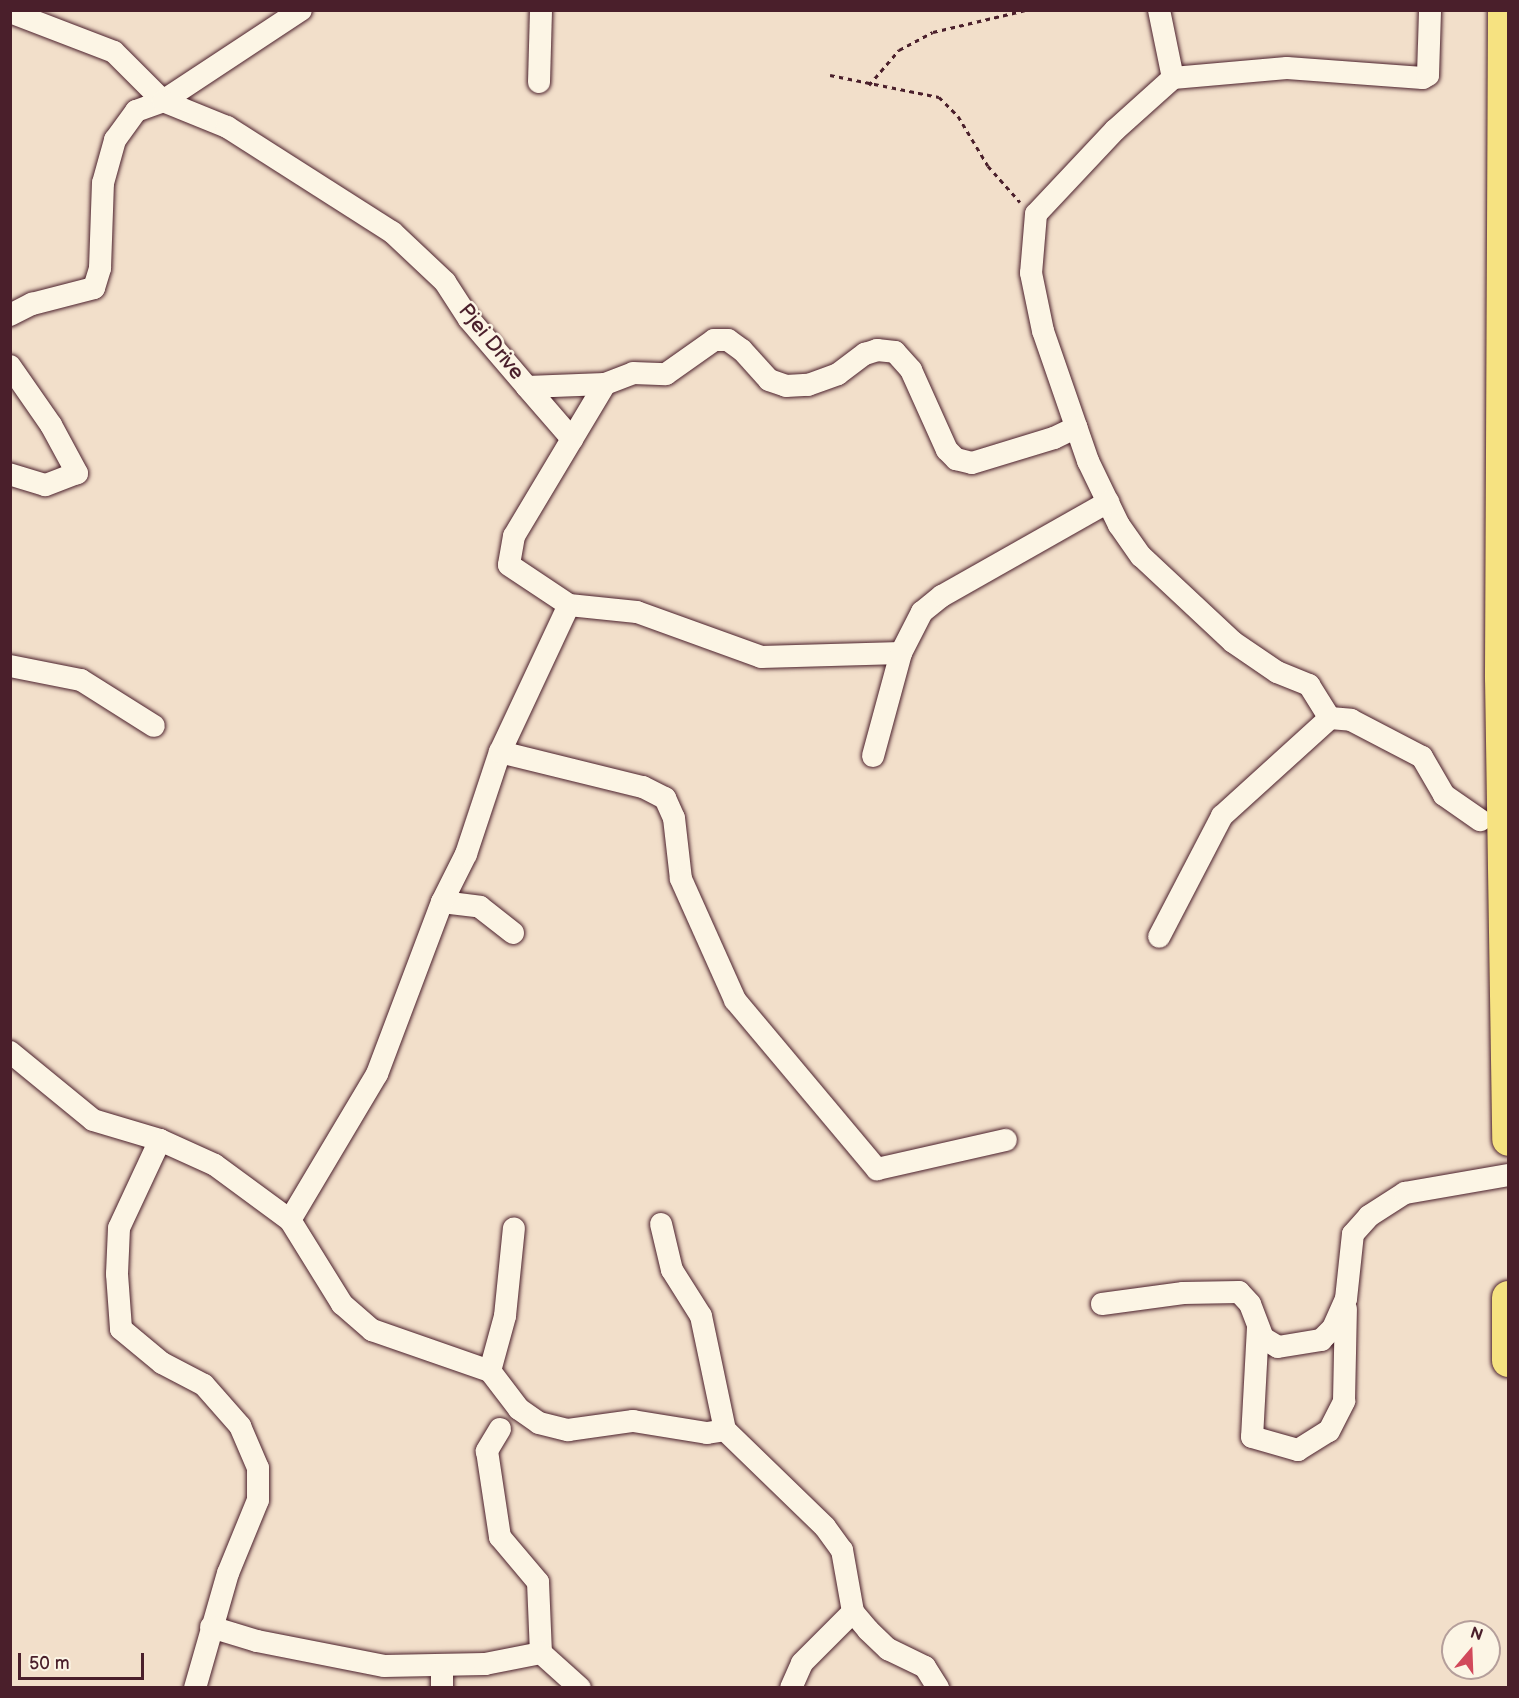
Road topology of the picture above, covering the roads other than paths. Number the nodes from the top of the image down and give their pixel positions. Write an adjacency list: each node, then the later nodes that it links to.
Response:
1 (301, 10): 9 (street)
2 (541, 10): 8 (street)
3 (1159, 10): 7 (street)
4 (1430, 10): 7 (street)
5 (1504, 10): 30 (highway)
6 (10, 12): 9 (street)
7 (1173, 78): 14 (street)
8 (539, 82)
9 (163, 101): 10 (street); 13 (street, Pjei Drive)
10 (10, 315)
11 (10, 366): 16 (street)
12 (605, 384): 13 (street, Pjei Drive); 14 (street, Pjei Drive); 15 (street)
13 (527, 387): 15 (street)
14 (1077, 427): 17 (street)
15 (572, 439): 18 (street)
16 (10, 474)
17 (1108, 502): 19 (street); 21 (street)
18 (569, 605): 19 (street); 23 (street)
19 (901, 653): 24 (street)
20 (10, 666): 22 (street)
21 (1330, 718): 25 (street); 28 (street)
22 (154, 726)
23 (500, 752): 26 (street); 32 (street)
24 (873, 756)
25 (1480, 820)
26 (442, 902): 27 (street); 34 (street)
27 (513, 933)
28 (1159, 938)
29 (10, 1052): 31 (street)
30 (1509, 1139)
31 (160, 1140): 34 (street); 46 (street)
32 (1006, 1140)
33 (1509, 1176): 38 (street)
34 (290, 1220): 42 (street)
35 (661, 1224): 44 (street)
36 (514, 1228): 42 (street)
37 (1509, 1297): 41 (highway)
38 (1346, 1299): 40 (street); 40 (street)
39 (1102, 1304): 40 (street)
40 (1258, 1327)
41 (1509, 1360)
42 (490, 1371): 44 (street)
43 (500, 1429): 47 (street)
44 (725, 1430): 45 (street)
45 (854, 1612): 51 (street); 52 (street)
46 (211, 1627): 48 (street); 49 (street)
47 (541, 1653): 48 (street); 50 (street)
48 (442, 1677)
49 (195, 1688)
50 (580, 1688)
51 (791, 1688)
52 (938, 1688)

